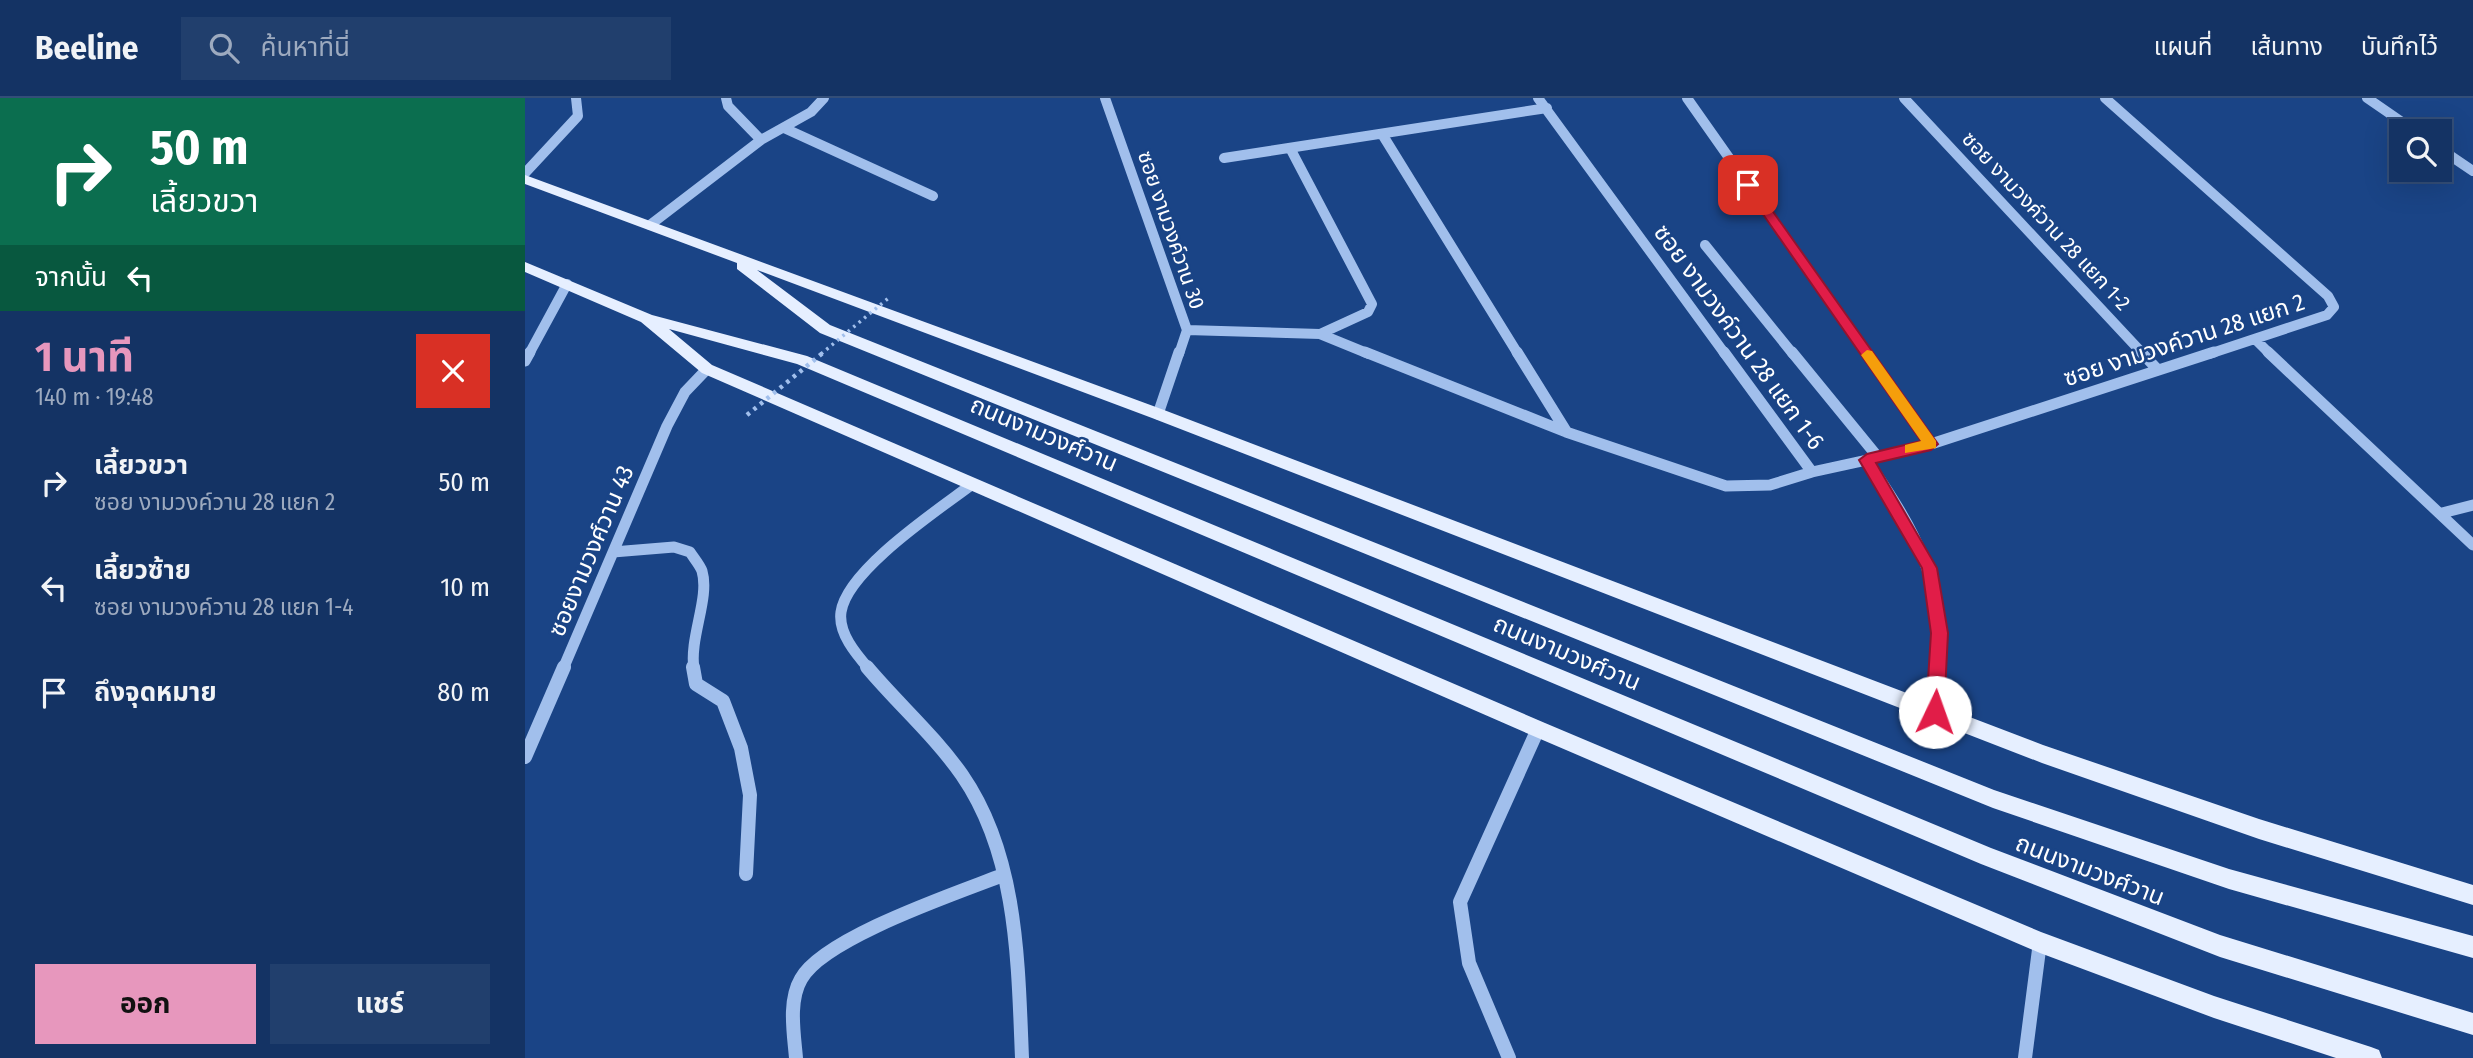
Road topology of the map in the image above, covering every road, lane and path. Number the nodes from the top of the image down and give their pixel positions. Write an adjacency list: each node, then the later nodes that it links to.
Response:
1 (576, 98): 19 (street)
2 (726, 98): 14 (street)
3 (824, 98): 12 (street)
4 (1105, 98): 29 (street, ซอย งามวงค์วาน 30)
5 (1538, 98): 10 (street, ซอย งามวงค์วาน 28 แยก 1-6)
6 (1687, 98): 40 (street)
7 (1905, 98): 36 (street, ซอย งามวงค์วาน 28 แยก 1-2)
8 (2105, 98): 33 (street, ซอย งามวงค์วาน 28 แยก 2)
9 (2367, 98): 11 (street)
10 (1547, 108): 13 (street); 42 (street, ซอย งามวงค์วาน 28 แยก 1-6)
11 (2398, 119)
12 (784, 128): 14 (street); 21 (street)
13 (1382, 134): 15 (street); 39 (street)
14 (761, 140): 22 (street)
15 (1290, 148): 17 (street); 31 (street)
16 (2452, 157): 18 (street)
17 (1224, 158)
18 (2473, 171)
19 (525, 173)
20 (525, 180): 22 (main road, ถนนงามวงศ์วาน)
21 (933, 196)
22 (650, 225): 24 (main road, ถนนงามวงศ์วาน)
23 (1705, 245): 41 (street)
24 (727, 254): 37 (main road, ถนนงามวงศ์วาน); 55 (main road, ถนนงามวงศ์วาน)
25 (525, 267): 26 (main road, ถนนงามวงศ์วาน)
26 (567, 284): 28 (main road, ถนนงามวงศ์วาน); 32 (street)
27 (891, 296): 38 (path, bridge)
28 (646, 318): 35 (main road, ถนนงามวงศ์วาน); 56 (main road, ถนนงามวงศ์วาน)
29 (1187, 330): 31 (street); 37 (street, ซอย งามวงค์วาน 30)
30 (525, 333): 32 (street)
31 (1320, 334): 39 (street)
32 (538, 338): 34 (street)
33 (2256, 340): 36 (street, ซอย งามวงค์วาน 28 แยก 2); 45 (street)
34 (525, 361)
35 (707, 369): 43 (main road, ถนนงามวงศ์วาน); 47 (street, ซอยงามวงศ์วาน 43)
36 (2158, 370): 40 (street, ซอย งามวงค์วาน 28 แยก 2)
37 (1158, 414): 48 (main road, ถนนงามวงศ์วาน)
38 (747, 415)
39 (1566, 432): 42 (street)
40 (1931, 444): 41 (street, ซอย งามวงค์วาน 28 แยก 2)
41 (1872, 458): 42 (street, ซอย งามวงค์วาน 28 แยก 1-6); 48 (street)
42 (1812, 472)
43 (971, 485): 49 (main road, ถนนงามวงศ์วาน); 52 (street)
44 (2473, 505): 45 (street)
45 (2442, 513): 46 (street)
46 (2473, 545)
47 (613, 552): 50 (street, ซอยงามวงศ์วาน 43); 51 (street)
48 (1935, 712): 53 (main road, ถนนงามวงศ์วาน)
49 (1538, 729): 54 (main road, ถนนงามวงศ์วาน); 59 (street)
50 (525, 757)
51 (747, 874)
52 (1003, 875): 57 (street); 58 (street)
53 (2473, 895)
54 (2040, 942): 60 (street); 61 (main road, ถนนงามวงศ์วาน)
55 (2473, 947)
56 (2473, 1024)
57 (796, 1058)
58 (1022, 1058)
59 (1509, 1058)
60 (2025, 1058)
61 (2371, 1058)

